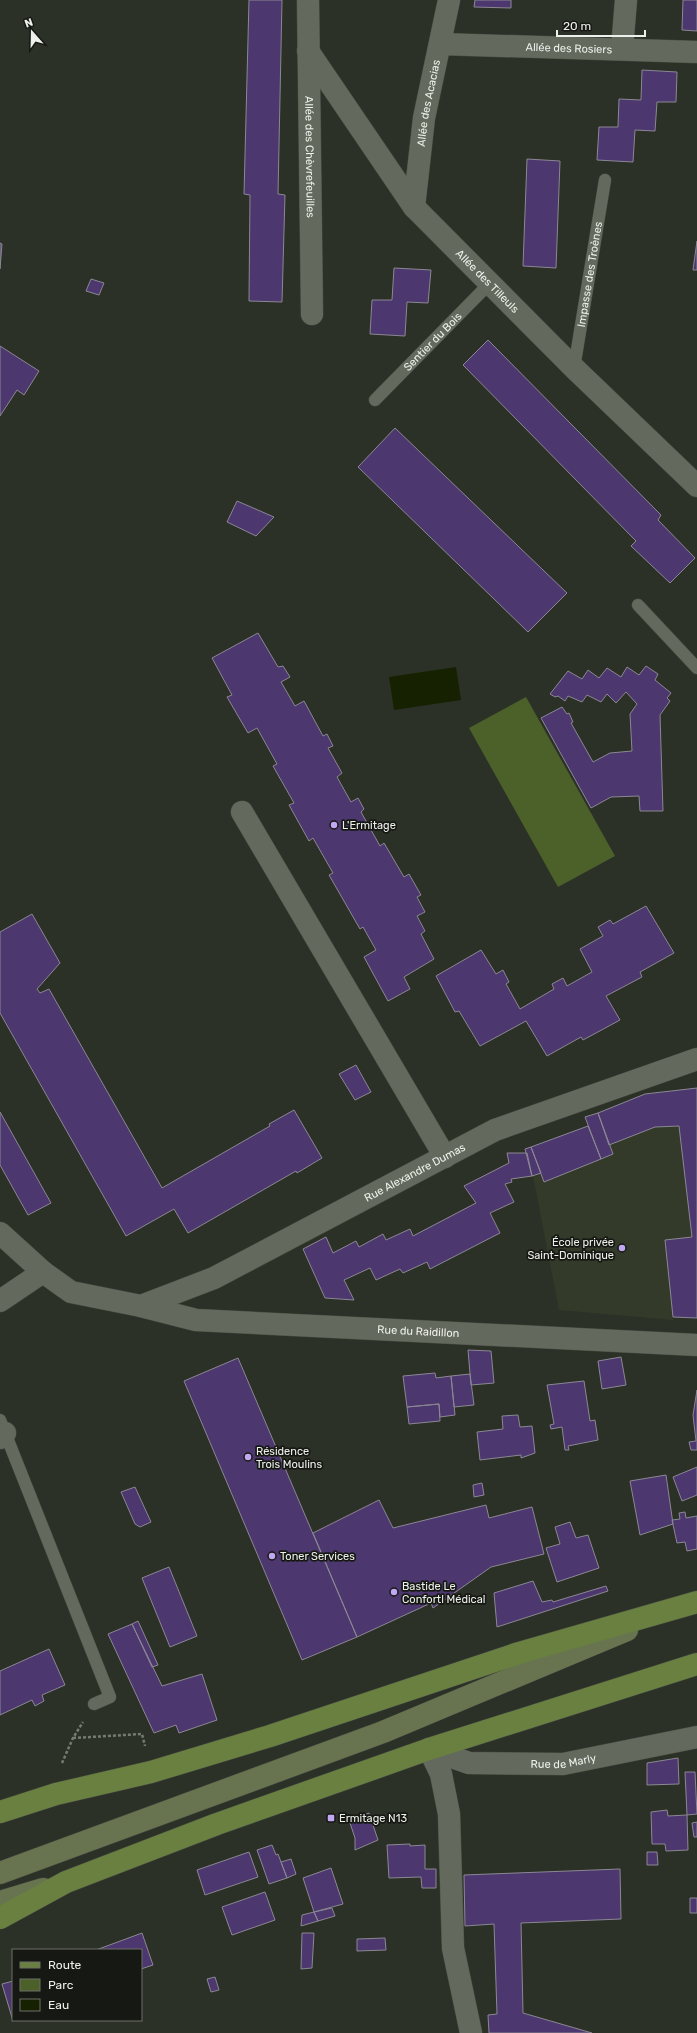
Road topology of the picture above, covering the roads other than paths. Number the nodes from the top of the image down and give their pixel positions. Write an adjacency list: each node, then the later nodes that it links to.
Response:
1 (308, 0): 6 (street, Allée des Chèvrefeuilles)
2 (449, 0): 4 (street, Allée des Acacias)
3 (626, 0): 5 (street)
4 (440, 44): 5 (street, Allée des Rosiers); 9 (street, Allée des Acacias)
5 (622, 49): 7 (street, Allée des Rosiers)
6 (308, 51): 9 (street, Allée des Tilleuls); 11 (street, Allée des Chèvrefeuilles)
7 (697, 52)
8 (605, 180): 12 (lane, Impasse des Troènes)
9 (414, 207): 10 (street, Allée des Tilleuls)
10 (490, 283): 12 (street, Allée des Tilleuls); 13 (lane, Sentier du Bois)
11 (312, 314)
12 (574, 368): 14 (street, Allée des Tilleuls)
13 (375, 400)
14 (697, 486)
15 (638, 605): 16 (lane)
16 (697, 668)
17 (242, 812): 19 (street)
18 (697, 1059): 19 (street, Rue Alexandre Dumas)
19 (445, 1157): 23 (street, Rue Alexandre Dumas)
20 (0, 1233): 21 (street)
21 (43, 1272): 22 (street); 23 (street, Rue du Raidillon)
22 (0, 1301)
23 (141, 1306): 24 (street, Rue du Raidillon)
24 (697, 1345)
25 (2, 1430): 29 (lane)
26 (697, 1602): 27 (main road)
27 (674, 1610): 32 (main road); 33 (main road)
28 (697, 1664): 31 (main road)
29 (94, 1704)
30 (697, 1737): 31 (street, Rue de Marly)
31 (429, 1749): 34 (main road); 37 (street)
32 (0, 1812)
33 (0, 1874)
34 (66, 1882): 35 (main road); 36 (main road)
35 (0, 1902)
36 (0, 1918)
37 (471, 2033)

